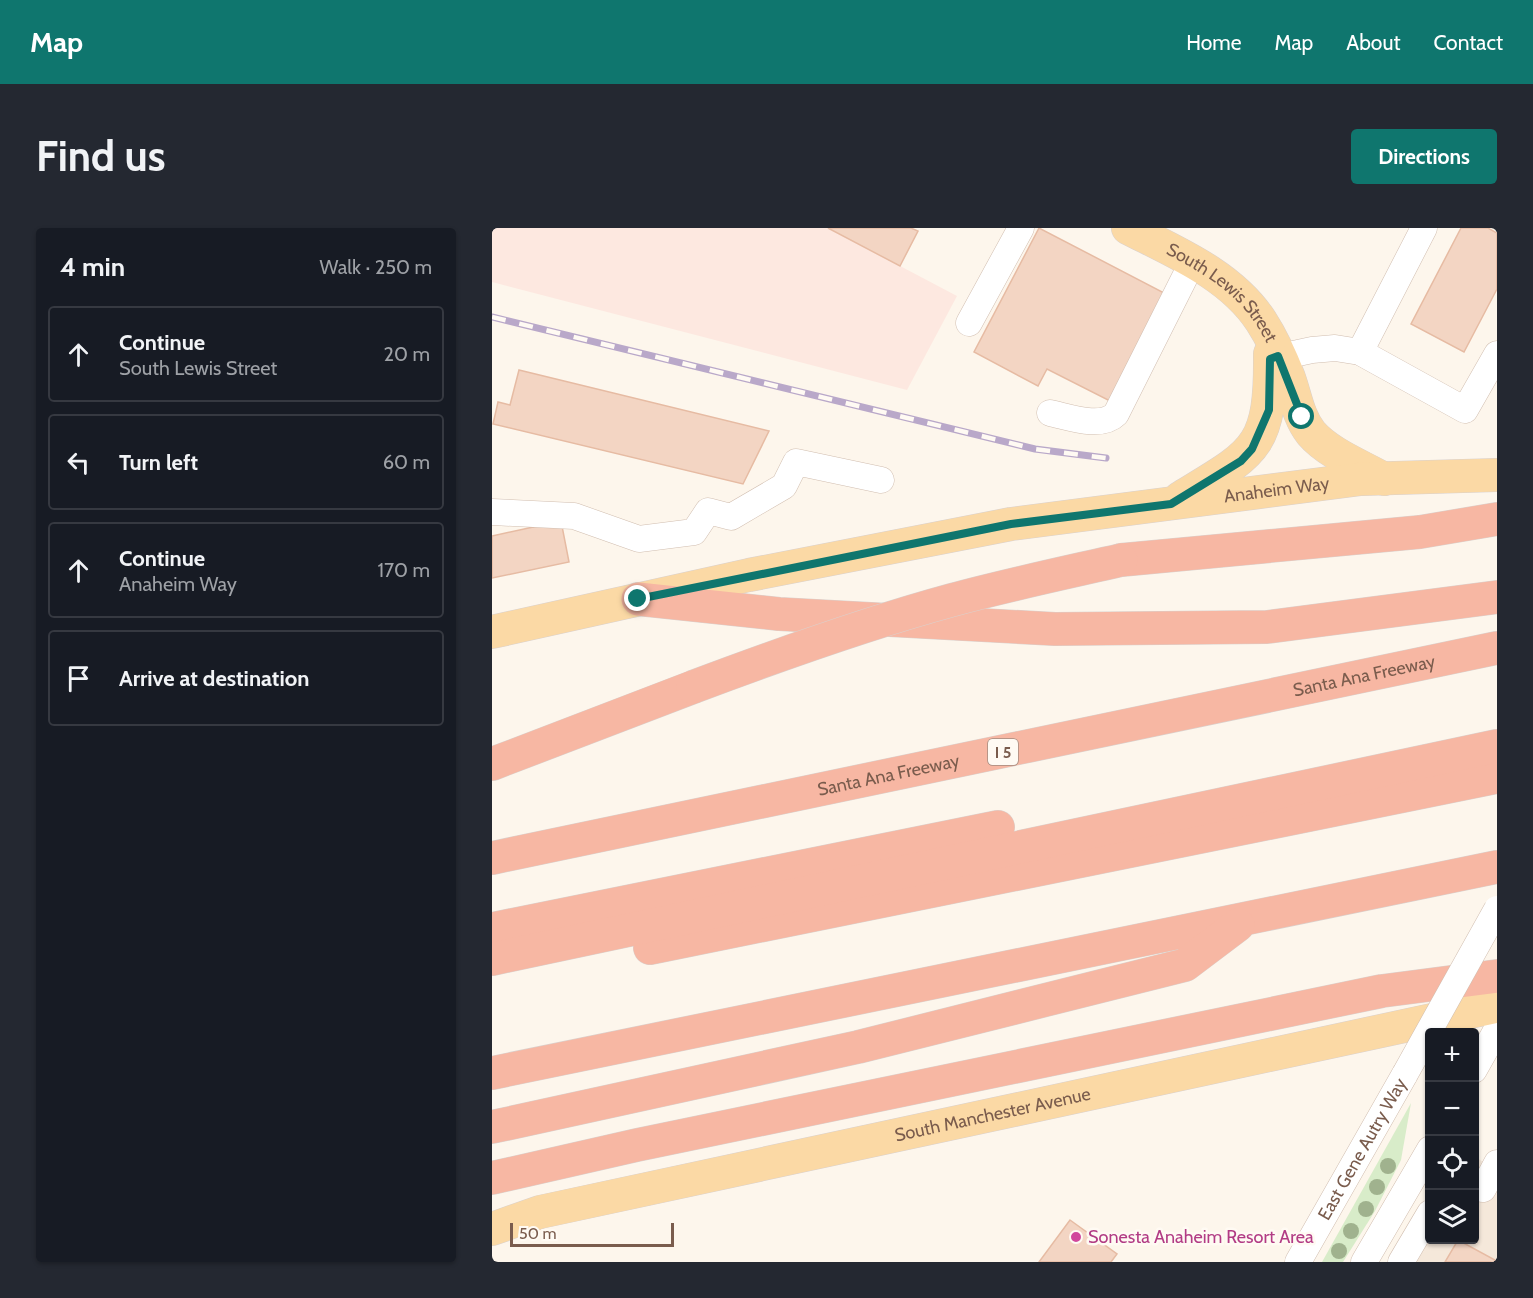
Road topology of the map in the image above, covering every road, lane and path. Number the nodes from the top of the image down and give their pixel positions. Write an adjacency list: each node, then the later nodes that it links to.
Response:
1 (1021, 228): 5 (street)
2 (1424, 228): 7 (street)
3 (1137, 230): 4 (main road, South Lewis Street)
4 (1193, 261): 6 (main road, South Lewis Street); 9 (street)
5 (969, 323)
6 (1273, 351): 7 (street); 11 (main road, South Lewis Street); 13 (main road)
7 (1360, 352): 8 (street)
8 (1497, 354)
9 (1050, 413)
10 (1497, 475): 11 (main road, Anaheim Way)
11 (1384, 479): 13 (main road, Anaheim Way)
12 (881, 480): 14 (street)
13 (1171, 504): 17 (main road, Anaheim Way)
14 (492, 512)
15 (1497, 519): 22 (highway, bridge)
16 (1497, 597): 17 (highway)
17 (638, 599): 18 (main road, Anaheim Way)
18 (492, 632)
19 (1497, 648): 26 (highway, Santa Ana Freeway / I 5)
20 (1497, 726): 30 (highway)
21 (1497, 746): 31 (highway)
22 (492, 764)
23 (1497, 777): 24 (highway)
24 (1462, 784): 25 (highway); 33 (highway)
25 (1497, 800)
26 (492, 858)
27 (1497, 867): 29 (highway)
28 (1497, 909): 45 (street, East Gene Autry Way, bridge)
29 (1245, 920): 37 (highway); 38 (highway)
30 (492, 929)
31 (492, 959)
32 (1497, 976): 41 (highway)
33 (492, 979)
34 (1497, 1006): 44 (main road, South Manchester Avenue)
35 (1497, 1029): 36 (street)
36 (1479, 1061)
37 (492, 1073)
38 (492, 1127)
39 (1425, 1158): 46 (street)
40 (1497, 1163): 42 (street)
41 (492, 1178)
42 (1485, 1190)
43 (1425, 1221): 47 (street)
44 (492, 1229)
45 (1298, 1262)
46 (1364, 1262)
47 (1401, 1262)

